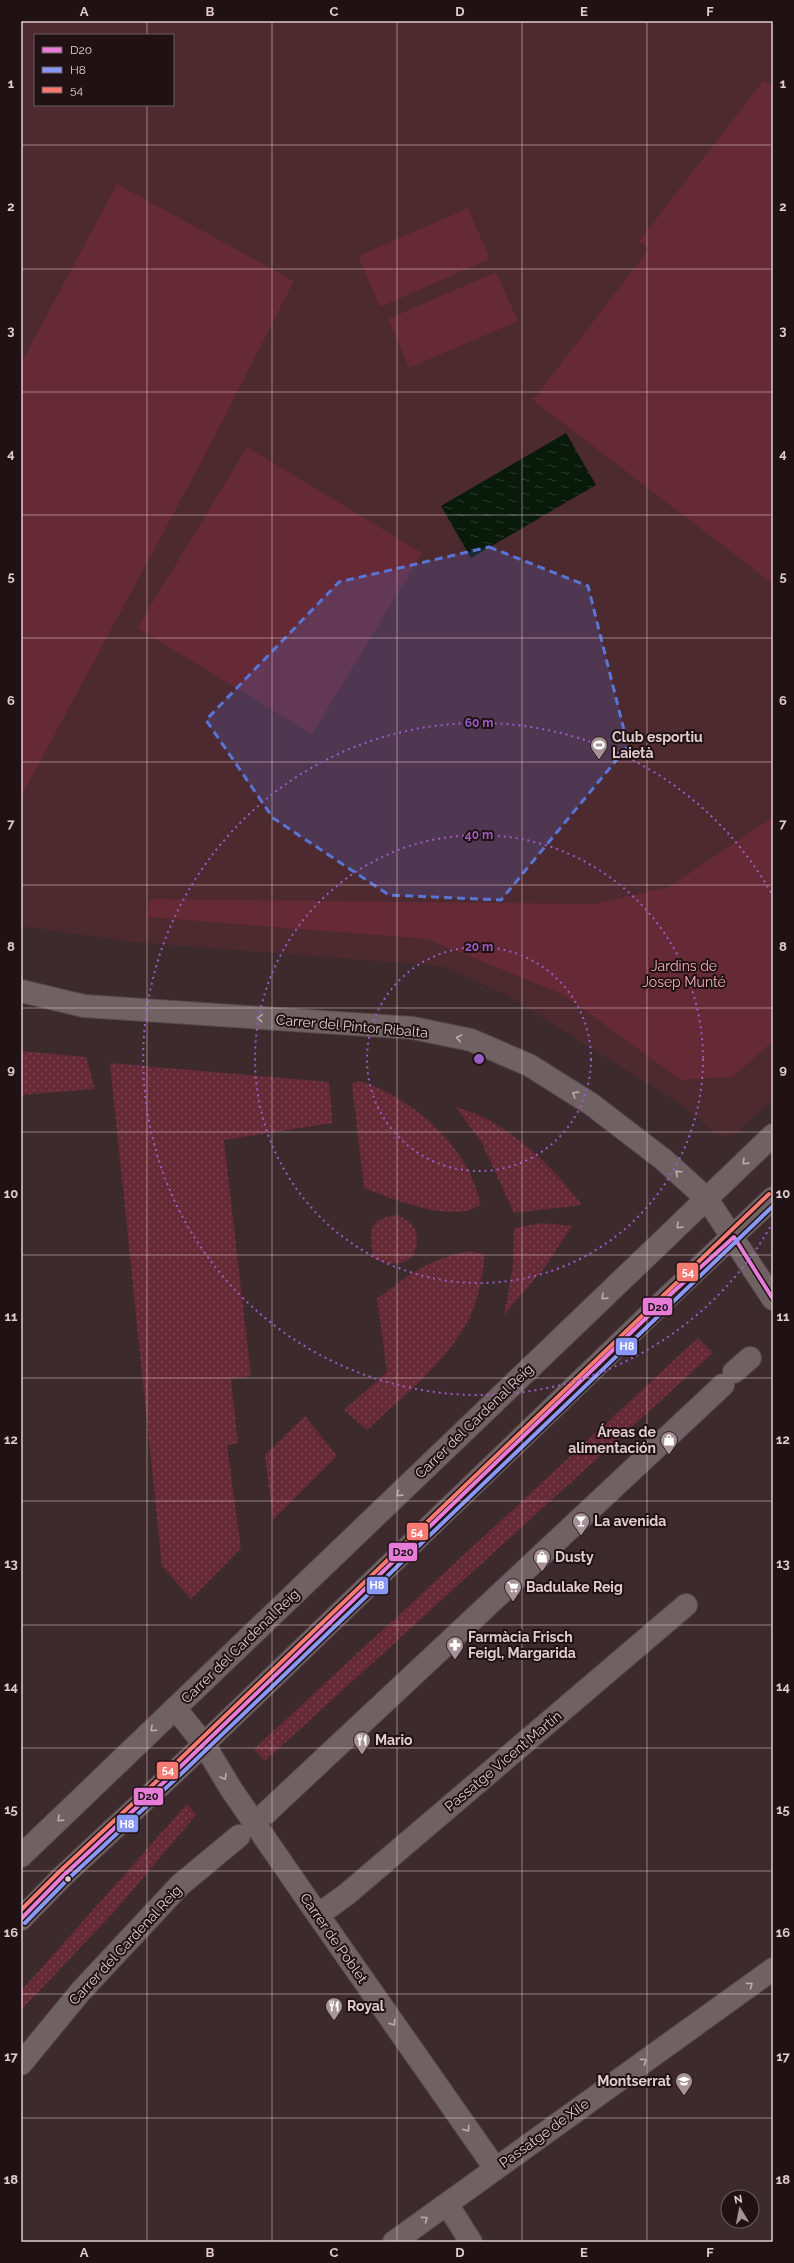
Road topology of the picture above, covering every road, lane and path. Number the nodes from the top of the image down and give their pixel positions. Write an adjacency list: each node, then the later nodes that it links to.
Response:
1 (21, 991): 4 (street, Carrer del Pintor Ribalta, one-way to 1)
2 (773, 1135): 4 (street, Carrer del Cardenal Reig, one-way to 4)
3 (773, 1198): 5 (street)
4 (707, 1199): 5 (street, Carrer del Pintor Ribalta); 9 (street, Carrer del Cardenal Reig, one-way to 9)
5 (734, 1237): 6 (street, Carrer del Pintor Ribalta); 10 (street)
6 (773, 1299)
7 (736, 1372): 11 (street)
8 (686, 1605): 14 (street, Passatge Vicent Martín)
9 (175, 1708): 10 (street, Carrer del Cardenal Reig); 13 (street, Carrer del Cardenal Reig, one-way to 13)
10 (204, 1744): 14 (street, Carrer de Poblet, one-way to 14); 15 (street)
11 (266, 1813)
12 (239, 1836): 17 (street, Carrer del Cardenal Reig)
13 (21, 1856)
14 (318, 1915): 18 (street, Carrer de Poblet, one-way to 18)
15 (21, 1919)
16 (773, 1969): 18 (street, Passatge de Xile, one-way to 16)
17 (21, 2064)
18 (495, 2168): 19 (street, Passatge de Xile)
19 (447, 2204): 20 (street, Passatge de Xile, one-way to 19); 21 (street)
20 (394, 2242)
21 (471, 2242)

